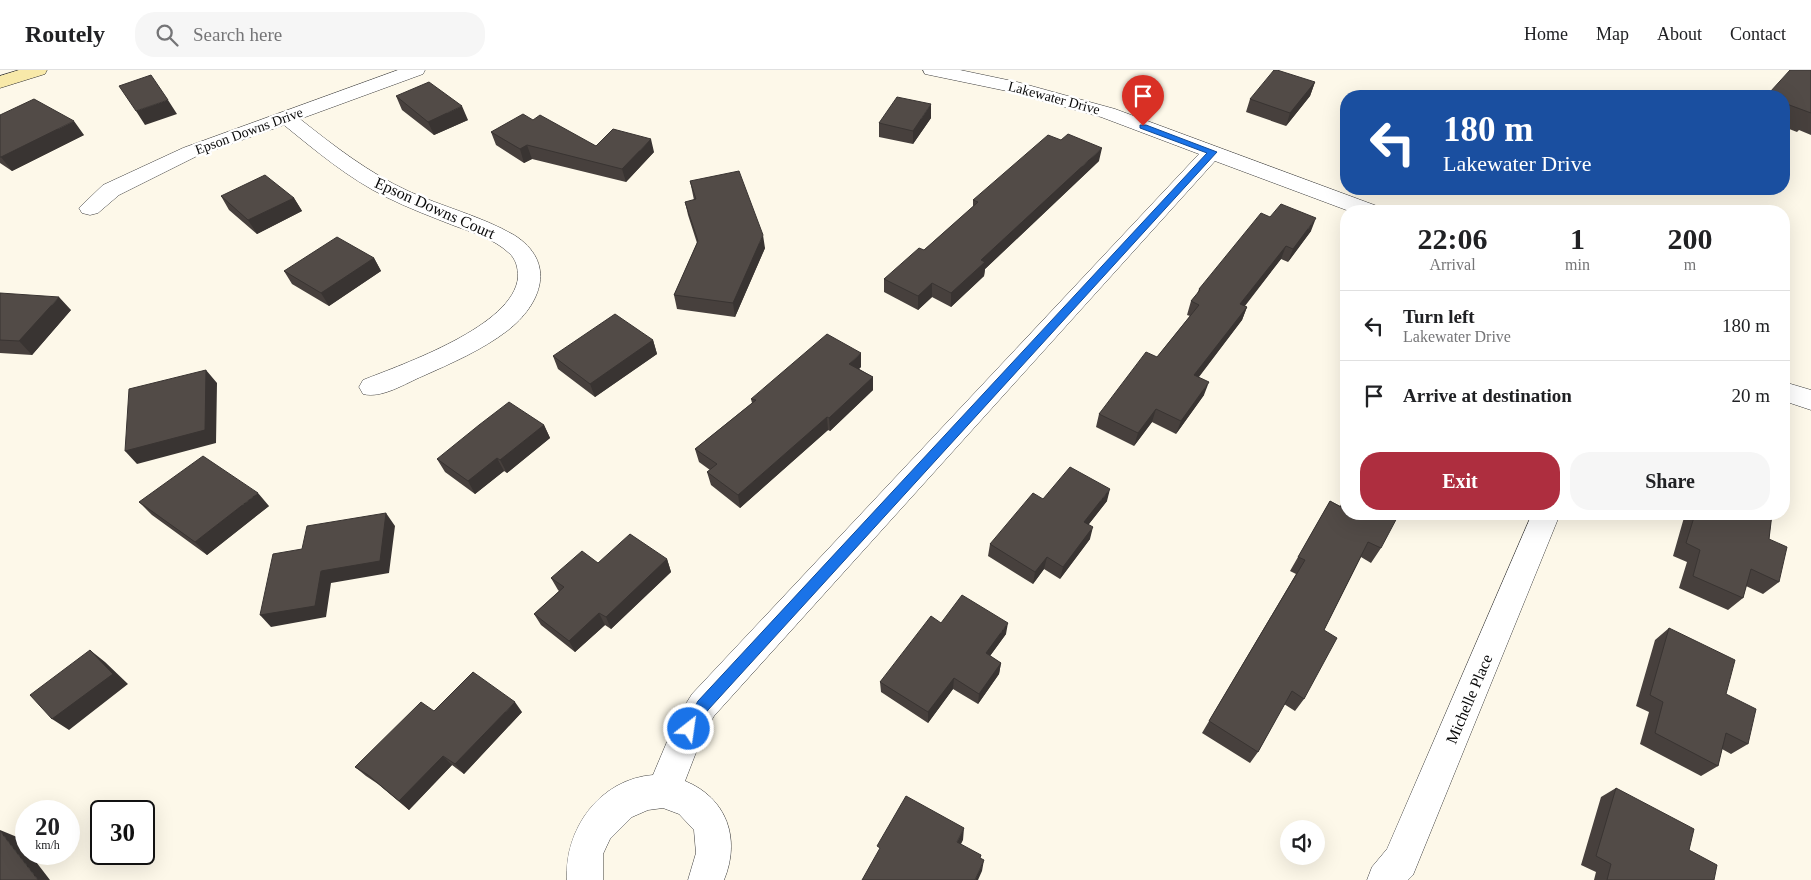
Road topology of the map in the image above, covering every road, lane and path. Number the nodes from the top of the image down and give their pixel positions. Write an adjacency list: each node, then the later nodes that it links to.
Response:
1 (38, 70): 4 (street)
2 (416, 70): 5 (street, Epson Downs Drive)
3 (932, 70): 6 (street, Lakewater Drive)
4 (0, 82)
5 (286, 117): 8 (street, Epson Downs Drive); 9 (street, Epson Downs Court)
6 (1212, 152): 7 (street, Lakewater Drive); 13 (street)
7 (1353, 205)
8 (90, 208)
9 (372, 387)
10 (1790, 393): 11 (street)
11 (1811, 400)
12 (1543, 520): 16 (street, Michelle Place)
13 (664, 792): 14 (street); 15 (street)
14 (585, 880)
15 (706, 880)
16 (1385, 880)

